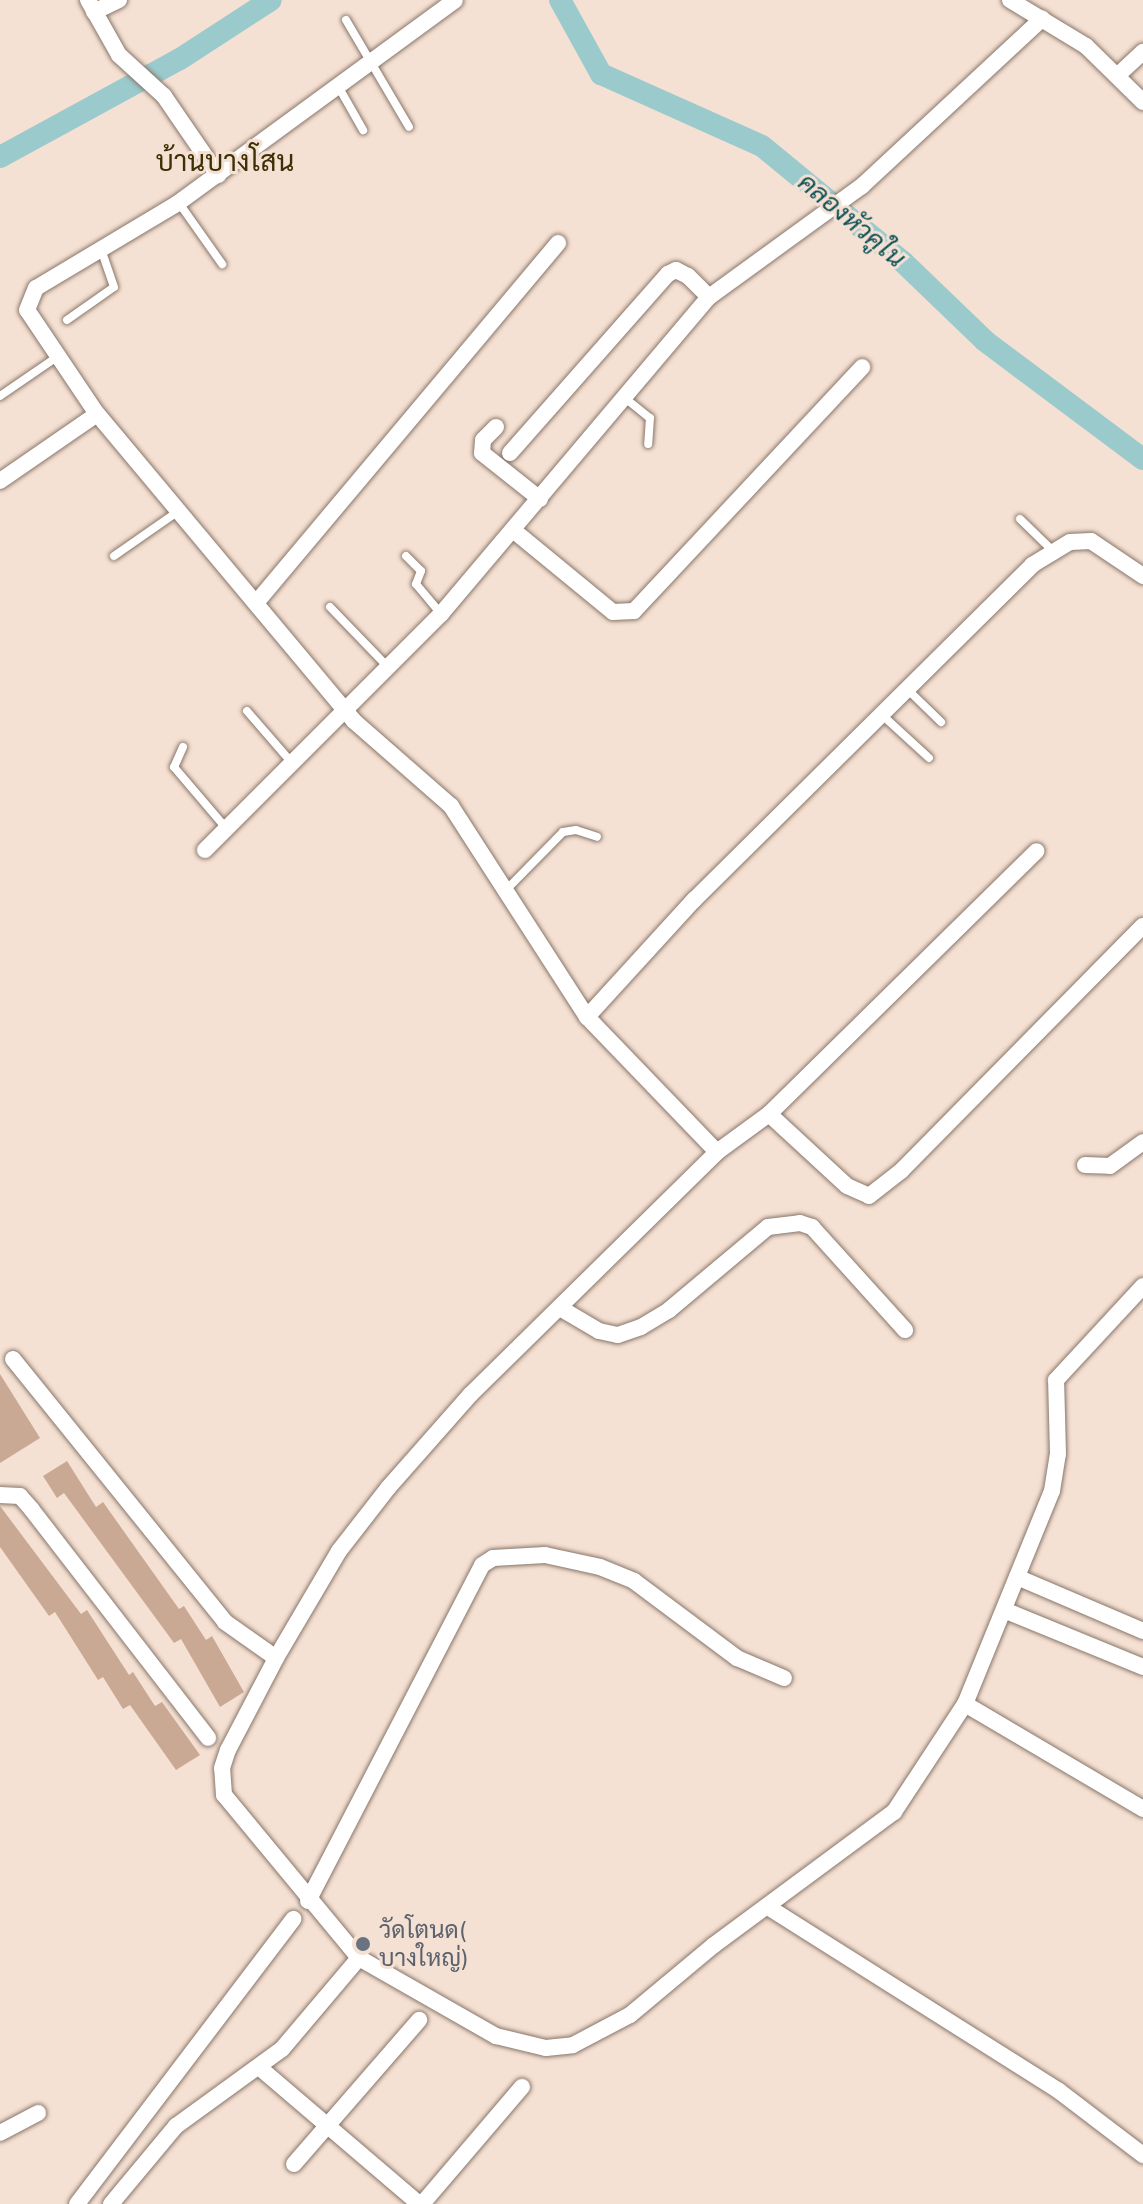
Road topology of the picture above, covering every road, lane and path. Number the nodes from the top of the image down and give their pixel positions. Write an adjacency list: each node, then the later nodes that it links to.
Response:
1 (119, 0): 4 (street)
2 (455, 0): 8 (street)
3 (1010, 0): 5 (street)
4 (91, 6): 14 (street)
5 (1042, 19): 9 (street); 19 (street)
6 (346, 20): 8 (lane)
7 (1143, 52): 9 (street)
8 (371, 61): 10 (street); 12 (lane)
9 (1118, 75): 11 (street)
10 (338, 86): 13 (lane); 14 (street)
11 (1143, 102)
12 (409, 127)
13 (363, 130)
14 (218, 175): 15 (street)
15 (178, 203): 17 (street); 18 (lane)
16 (558, 243): 38 (street)
17 (101, 249): 20 (lane); 21 (street)
18 (222, 264)
19 (709, 297): 24 (street); 28 (street)
20 (67, 320)
21 (57, 357): 23 (lane); 25 (street)
22 (862, 367): 33 (street)
23 (0, 396)
24 (625, 398): 27 (lane); 30 (street)
25 (97, 414): 29 (street); 31 (street)
26 (496, 427): 30 (street)
27 (648, 444)
28 (510, 453)
29 (0, 481)
30 (540, 499): 33 (street)
31 (181, 510): 35 (lane); 38 (street)
32 (1020, 519): 34 (lane)
33 (513, 530): 40 (street)
34 (1054, 552): 37 (street); 42 (street)
35 (114, 556)
36 (406, 556): 40 (lane)
37 (1143, 576)
38 (256, 603): 43 (street)
39 (330, 607): 41 (lane)
40 (441, 614): 41 (street)
41 (388, 668): 43 (street)
42 (906, 687): 45 (street); 46 (lane)
43 (347, 709): 49 (street); 54 (street)
44 (247, 711): 49 (lane)
45 (880, 714): 48 (lane); 56 (street)
46 (941, 722)
47 (183, 747): 50 (lane)
48 (929, 758)
49 (293, 764): 50 (street)
50 (227, 829): 52 (street)
51 (597, 837): 54 (lane)
52 (205, 850)
53 (1037, 851): 57 (street)
54 (508, 888): 56 (street)
55 (1143, 926): 57 (street)
56 (587, 1017): 59 (street)
57 (769, 1114): 59 (street)
58 (1141, 1150): 60 (street)
59 (717, 1152): 62 (street)
60 (1085, 1165)
61 (1143, 1286): 66 (street)
62 (560, 1308): 63 (street); 69 (street)
63 (905, 1330)
64 (13, 1359): 69 (street)
65 (0, 1495): 73 (street)
66 (1017, 1577): 67 (street); 68 (street)
67 (1004, 1610): 70 (street); 72 (street)
68 (1143, 1631)
69 (276, 1658): 75 (street)
70 (1143, 1667)
71 (784, 1678): 75 (street)
72 (965, 1704): 74 (street); 76 (street)
73 (208, 1738)
74 (1143, 1809)
75 (308, 1901): 78 (street)
76 (768, 1907): 78 (street); 85 (street)
77 (293, 1919): 87 (street)
78 (359, 1958): 80 (street)
79 (419, 2020): 83 (street)
80 (260, 2068): 83 (street); 88 (street)
81 (522, 2087): 89 (street)
82 (38, 2113): 84 (street)
83 (327, 2127): 86 (street); 89 (street)
84 (0, 2133)
85 (1143, 2155)
86 (294, 2164)
87 (77, 2204)
88 (111, 2204)
89 (420, 2204)

